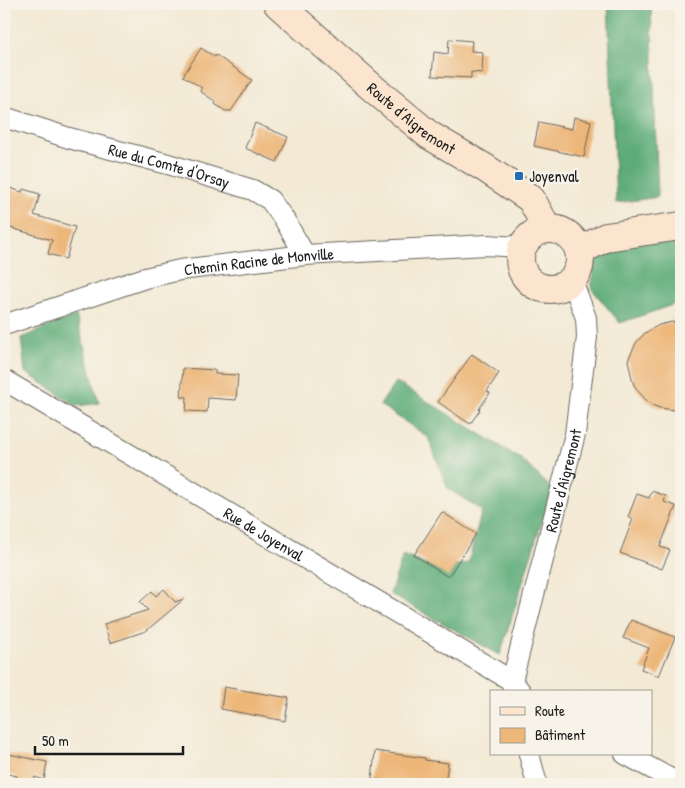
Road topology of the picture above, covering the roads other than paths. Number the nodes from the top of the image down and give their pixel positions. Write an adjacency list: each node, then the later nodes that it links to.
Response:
1 (278, 4): 4 (street, Route d’Aigremont)
2 (4, 117): 7 (street, Rue du Comte d'Orsay)
3 (681, 226): 6 (street)
4 (547, 228): 5 (street); 6 (street)
5 (522, 247): 7 (street, Chemin Racine de Monville); 8 (street)
6 (580, 250): 8 (street)
7 (305, 255): 9 (street, Chemin Racine de Monville)
8 (572, 280): 11 (street, Route d'Aigremont)
9 (4, 325)
10 (4, 380): 11 (street, Rue de Joyenval)
11 (515, 688)
12 (530, 756): 14 (street)
13 (629, 756): 15 (street)
14 (537, 784)
15 (680, 784)

